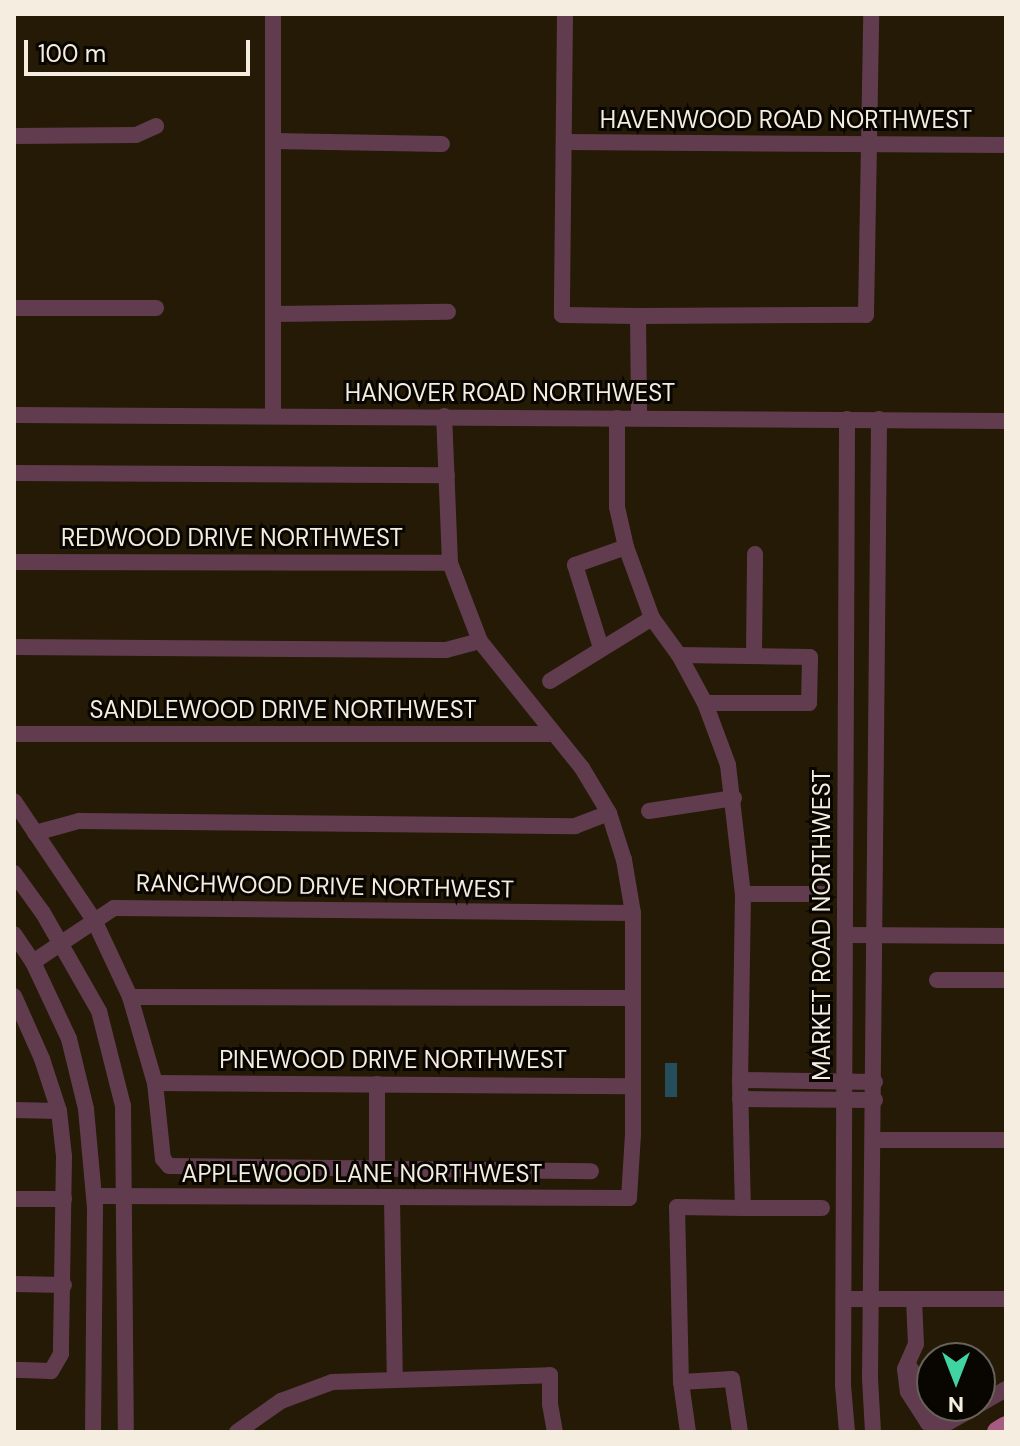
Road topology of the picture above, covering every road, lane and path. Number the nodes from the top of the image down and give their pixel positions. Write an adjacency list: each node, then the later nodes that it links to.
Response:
1 (273, 14): 6 (street)
2 (565, 14): 7 (street)
3 (871, 14): 9 (street)
4 (156, 126): 5 (street)
5 (14, 136)
6 (273, 141): 8 (street); 14 (street)
7 (565, 142): 9 (street, HAVENWOOD ROAD NORTHWEST); 15 (street)
8 (442, 144)
9 (869, 144): 10 (street, HAVENWOOD ROAD NORTHWEST); 15 (street)
10 (1006, 145)
11 (14, 308): 12 (street)
12 (156, 308)
13 (448, 312): 14 (street)
14 (273, 314): 17 (street)
15 (638, 316): 20 (street)
16 (14, 415): 17 (street, HANOVER ROAD NORTHWEST)
17 (273, 415): 18 (street, HANOVER ROAD NORTHWEST)
18 (444, 416): 19 (street, HANOVER ROAD NORTHWEST); 25 (street)
19 (617, 418): 20 (street, HANOVER ROAD NORTHWEST); 26 (street)
20 (639, 418): 21 (street, HANOVER ROAD NORTHWEST)
21 (847, 419): 22 (street, HANOVER ROAD NORTHWEST); 51 (street, MARKET ROAD NORTHWEST)
22 (879, 419): 23 (street, HANOVER ROAD NORTHWEST); 52 (street)
23 (1006, 421)
24 (14, 473): 25 (street)
25 (447, 475): 29 (street)
26 (626, 547): 30 (street); 33 (street)
27 (755, 554): 35 (street)
28 (14, 562): 29 (street, REDWOOD DRIVE NORTHWEST)
29 (450, 563): 31 (street)
30 (652, 618): 33 (street); 34 (street)
31 (480, 641): 32 (street); 39 (street)
32 (14, 647)
33 (601, 648): 36 (street)
34 (679, 655): 35 (street); 37 (street)
35 (754, 656): 37 (street)
36 (550, 681)
37 (705, 703): 40 (street)
38 (14, 734): 39 (street, SANDLEWOOD DRIVE NORTHWEST)
39 (553, 734): 43 (street)
40 (734, 798): 42 (street); 46 (street)
41 (14, 801): 44 (street)
42 (649, 811)
43 (609, 813): 44 (street); 48 (street)
44 (35, 833): 49 (street)
45 (14, 873): 54 (street)
46 (743, 894): 47 (street); 62 (street)
47 (822, 894)
48 (633, 913): 49 (street, RANCHWOOD DRIVE NORTHWEST); 60 (street)
49 (94, 920): 54 (street, RANCHWOOD DRIVE NORTHWEST); 59 (street)
50 (14, 934): 55 (street)
51 (846, 935): 52 (street); 63 (street, MARKET ROAD NORTHWEST)
52 (876, 935): 53 (street); 64 (street)
53 (1006, 936)
54 (61, 942): 55 (street, RANCHWOOD DRIVE NORTHWEST); 77 (street)
55 (33, 962): 78 (street)
56 (937, 980): 57 (street)
57 (1006, 980)
58 (14, 996): 61 (street)
59 (130, 997): 60 (street); 65 (street)
60 (632, 998): 67 (street)
61 (18, 1015): 72 (street)
62 (740, 1080): 63 (street); 68 (street)
63 (845, 1082): 64 (street); 69 (street, MARKET ROAD NORTHWEST)
64 (875, 1082): 70 (street)
65 (155, 1083): 66 (street, PINEWOOD DRIVE NORTHWEST); 75 (street)
66 (377, 1084): 67 (street, PINEWOOD DRIVE NORTHWEST); 75 (street)
67 (631, 1086): 79 (street, APPLEWOOD LANE NORTHWEST)
68 (740, 1099): 69 (street); 82 (street)
69 (845, 1100): 70 (street); 86 (street, MARKET ROAD NORTHWEST)
70 (875, 1100): 73 (street)
71 (14, 1110): 72 (street)
72 (59, 1111): 81 (street)
73 (875, 1140): 74 (street); 87 (street)
74 (1006, 1140)
75 (377, 1170): 76 (street)
76 (591, 1171)
77 (125, 1194): 78 (street, APPLEWOOD LANE NORTHWEST); 79 (street, APPLEWOOD LANE NORTHWEST); 98 (street)
78 (94, 1196): 97 (street)
79 (392, 1198): 91 (street)
80 (14, 1199): 81 (street)
81 (64, 1199): 85 (street)
82 (743, 1208): 83 (street); 92 (street)
83 (822, 1208)
84 (14, 1284): 85 (street)
85 (64, 1285): 90 (street)
86 (844, 1299): 87 (street); 103 (street, MARKET ROAD NORTHWEST)
87 (871, 1299): 88 (street); 104 (street)
88 (914, 1299): 89 (street); 93 (street)
89 (1006, 1299)
90 (14, 1370)
91 (395, 1380): 99 (street); 100 (street)
92 (681, 1382): 101 (street); 102 (street)
93 (916, 1404)
94 (927, 1422): 95 (street)
95 (949, 1422)
96 (1006, 1427): 105 (main road)
97 (93, 1432)
98 (126, 1432)
99 (237, 1432)
100 (555, 1432)
101 (688, 1432)
102 (740, 1432)
103 (847, 1432)
104 (873, 1432)
105 (998, 1432)

